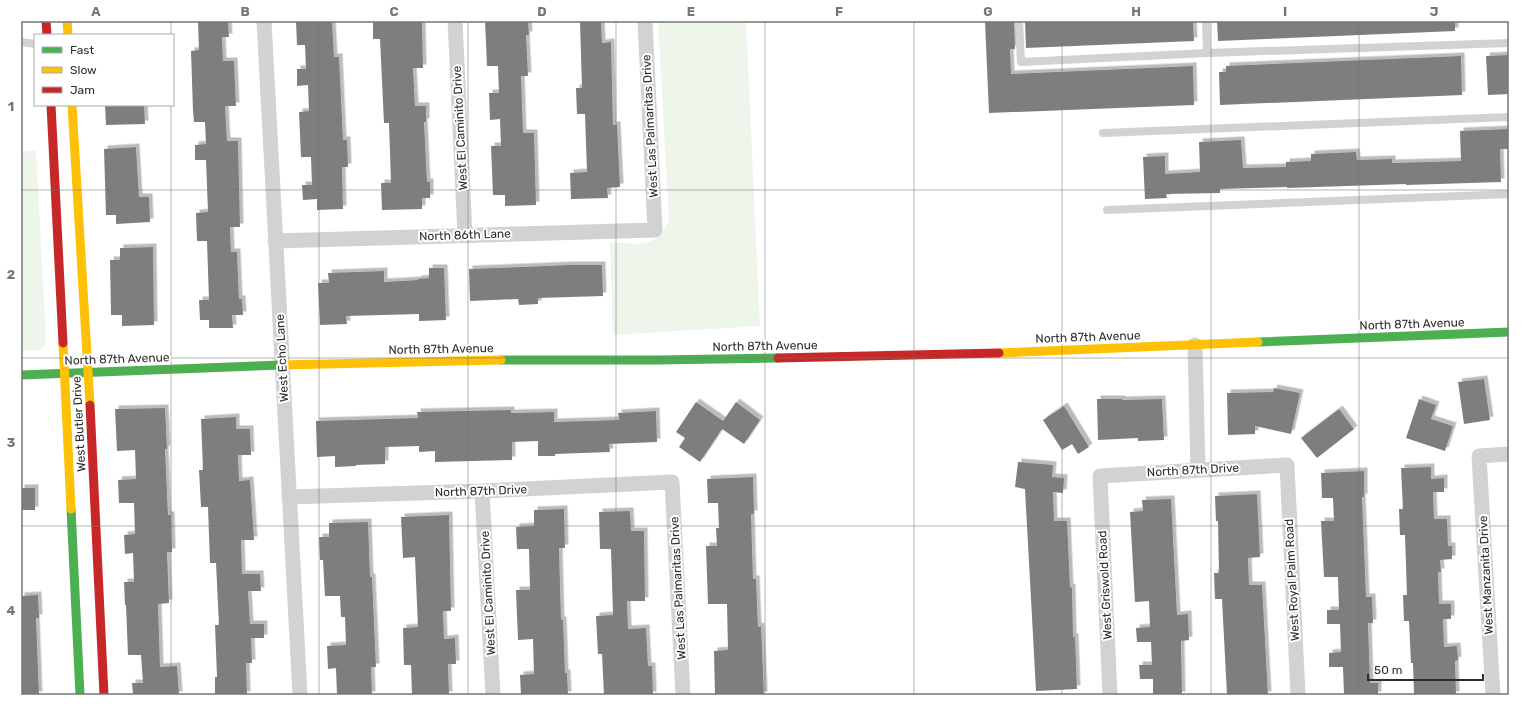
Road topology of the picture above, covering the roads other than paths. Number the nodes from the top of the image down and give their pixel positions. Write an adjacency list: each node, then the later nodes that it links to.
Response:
1 (46, 21): 8 (street)
2 (67, 21): 9 (street)
3 (264, 21): 22 (street, West Echo Lane)
4 (454, 21): 21 (street, West El Caminito Drive)
5 (645, 21): 20 (street, West Las Palmaritas Drive)
6 (1019, 21): 13 (lane)
7 (1206, 21): 13 (lane)
8 (47, 34)
9 (68, 34)
10 (21, 42): 12 (lane)
11 (1509, 43): 13 (lane)
12 (34, 44)
13 (1207, 53)
14 (51, 106): 27 (street, West Butler Drive)
15 (72, 106): 26 (street, West Butler Drive)
16 (1509, 117): 17 (lane)
17 (1103, 133)
18 (1509, 194): 19 (lane)
19 (1106, 210)
20 (655, 230): 21 (street, North 86th Lane)
21 (465, 235): 22 (street, North 86th Lane)
22 (275, 241): 25 (street, West Echo Lane)
23 (1509, 332): 24 (street, North 87th Avenue)
24 (1194, 344): 25 (street, North 87th Avenue); 31 (street)
25 (282, 365): 26 (street, North 87th Avenue); 35 (street, West Echo Lane)
26 (88, 372): 27 (street, North 87th Avenue); 37 (street, West Butler Drive)
27 (64, 373): 28 (street, North 87th Avenue); 36 (street, West Butler Drive)
28 (21, 375)
29 (1509, 454): 43 (street, West Manzanita Drive)
30 (1287, 465): 31 (street, North 87th Drive); 42 (street, West Royal Palm Road)
31 (1198, 470): 32 (street, North 87th Drive)
32 (1100, 476): 41 (street, West Griswold Road)
33 (672, 482): 34 (street, North 87th Drive); 40 (street, West Las Palmaritas Drive)
34 (482, 491): 35 (street, North 87th Drive); 39 (street, West El Caminito Drive)
35 (289, 497): 38 (street, West Echo Lane)
36 (80, 695)
37 (104, 695)
38 (300, 695)
39 (493, 695)
40 (683, 695)
41 (1110, 695)
42 (1298, 695)
43 (1493, 695)

